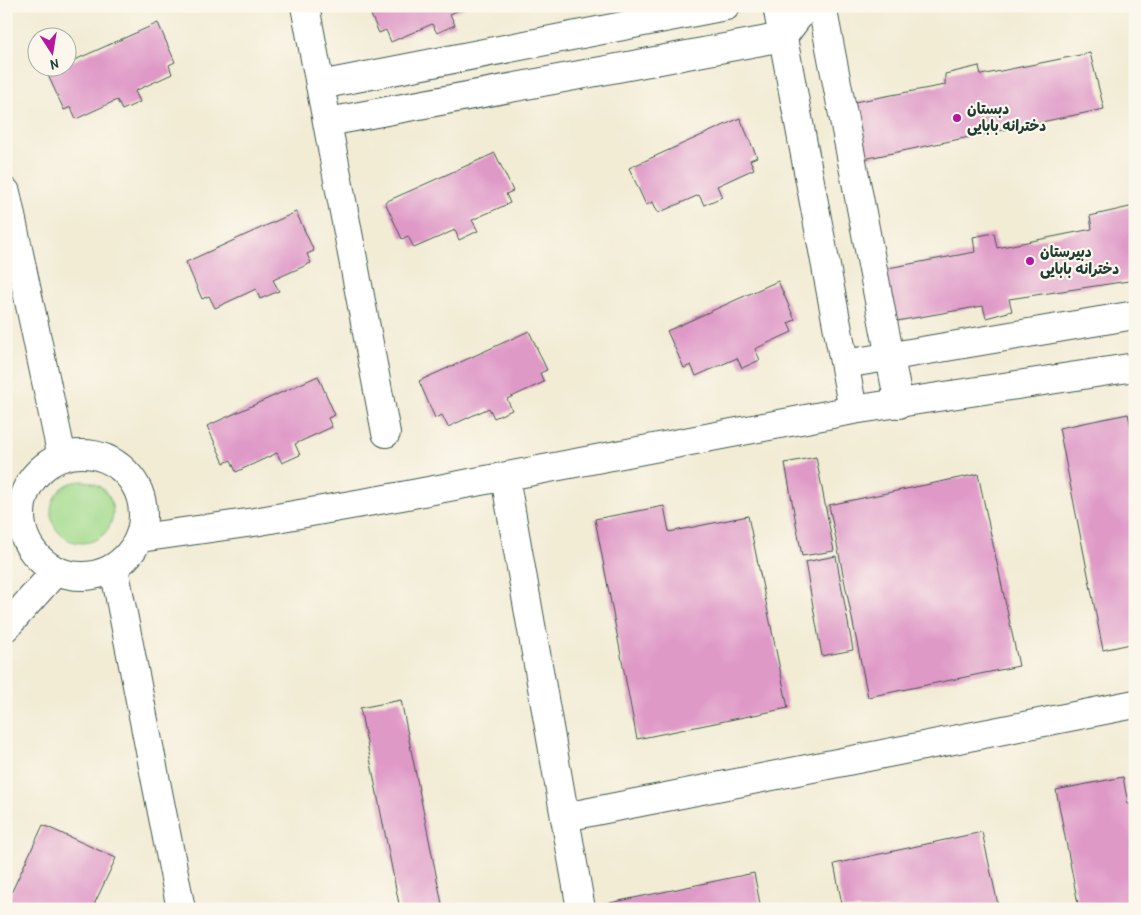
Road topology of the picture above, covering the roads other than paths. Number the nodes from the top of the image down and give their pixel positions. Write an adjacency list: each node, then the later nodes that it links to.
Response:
1 (305, 6): 7 (street)
2 (726, 6): 7 (street)
3 (777, 6): 6 (street)
4 (806, 6): 6 (street)
5 (822, 6): 11 (street)
6 (783, 37): 8 (street); 12 (street)
7 (320, 85): 8 (street)
8 (328, 122): 16 (street)
9 (6, 192): 17 (street)
10 (1135, 315): 11 (street)
11 (890, 358): 12 (street); 14 (street)
12 (846, 364): 15 (street)
13 (1135, 367): 14 (street)
14 (898, 404): 15 (street)
15 (853, 410): 18 (street)
16 (386, 433)
17 (62, 457): 19 (street); 21 (street)
18 (504, 477): 19 (street); 24 (street)
19 (140, 538): 20 (street)
20 (114, 568): 21 (street); 25 (street)
21 (56, 571): 22 (street)
22 (6, 626)
23 (1135, 704): 24 (street)
24 (565, 817): 26 (street)
25 (181, 909)
26 (581, 909)

